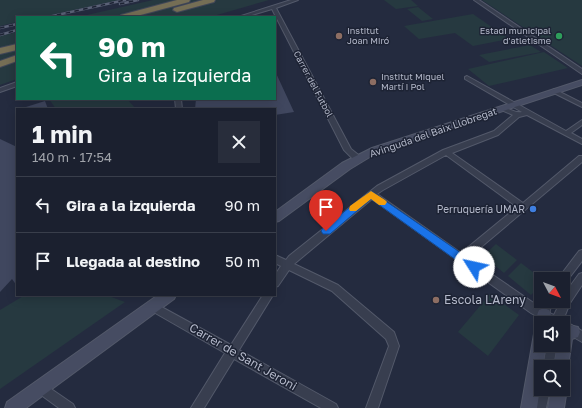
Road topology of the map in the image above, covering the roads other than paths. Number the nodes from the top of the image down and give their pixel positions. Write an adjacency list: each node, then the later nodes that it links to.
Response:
1 (186, 0): 6 (highway)
2 (211, 0): 7 (highway)
3 (296, 0): 5 (street)
4 (476, 0): 15 (street)
5 (273, 7): 8 (street); 35 (street, Carrer del Futbol)
6 (128, 16)
7 (155, 16)
8 (243, 16)
9 (16, 46): 11 (highway)
10 (16, 50): 12 (highway)
11 (0, 51)
12 (0, 55)
13 (16, 58): 14 (highway)
14 (0, 64)
15 (582, 72)
16 (467, 78): 20 (street)
17 (16, 81): 21 (street)
18 (582, 82): 24 (main road, Avinguda del Baix Llobregat)
19 (16, 84): 23 (street)
20 (479, 85): 22 (street); 25 (street)
21 (0, 87)
22 (470, 87)
23 (0, 90)
24 (554, 90): 25 (main road, Avinguda del Baix Llobregat); 26 (street)
25 (513, 104): 27 (main road, Avinguda del Baix Llobregat); 28 (street)
26 (582, 105)
27 (501, 108): 29 (street); 35 (main road, Avinguda del Baix Llobregat)
28 (528, 113): 29 (street); 31 (street)
29 (517, 115): 33 (street)
30 (582, 122): 31 (street)
31 (566, 134): 32 (street)
32 (582, 142)
33 (446, 152): 36 (street); 37 (street)
34 (582, 158): 37 (street)
35 (358, 159): 38 (main road, Avinguda del Baix Llobregat)
36 (371, 194): 40 (street); 42 (street)
37 (523, 207): 40 (street)
38 (276, 217)
39 (582, 254): 43 (street)
40 (462, 258): 49 (street)
41 (276, 260): 42 (street)
42 (287, 265): 45 (street); 60 (street)
43 (568, 272)
44 (582, 276): 50 (street)
45 (276, 282)
46 (168, 296): 48 (main road)
47 (267, 296): 51 (street)
48 (153, 307): 51 (street, Carrer de Sant Jeroni); 53 (main road)
49 (540, 316)
50 (565, 316)
51 (232, 351): 58 (street); 59 (street, Carrer de Sant Jeroni)
52 (538, 352): 61 (main road)
53 (41, 388): 56 (main road); 57 (street)
54 (543, 396): 62 (street)
55 (558, 396): 63 (main road)
56 (13, 408)
57 (69, 408)
58 (197, 408)
59 (332, 408)
60 (372, 408)
61 (529, 408)
62 (540, 408)
63 (556, 408)

